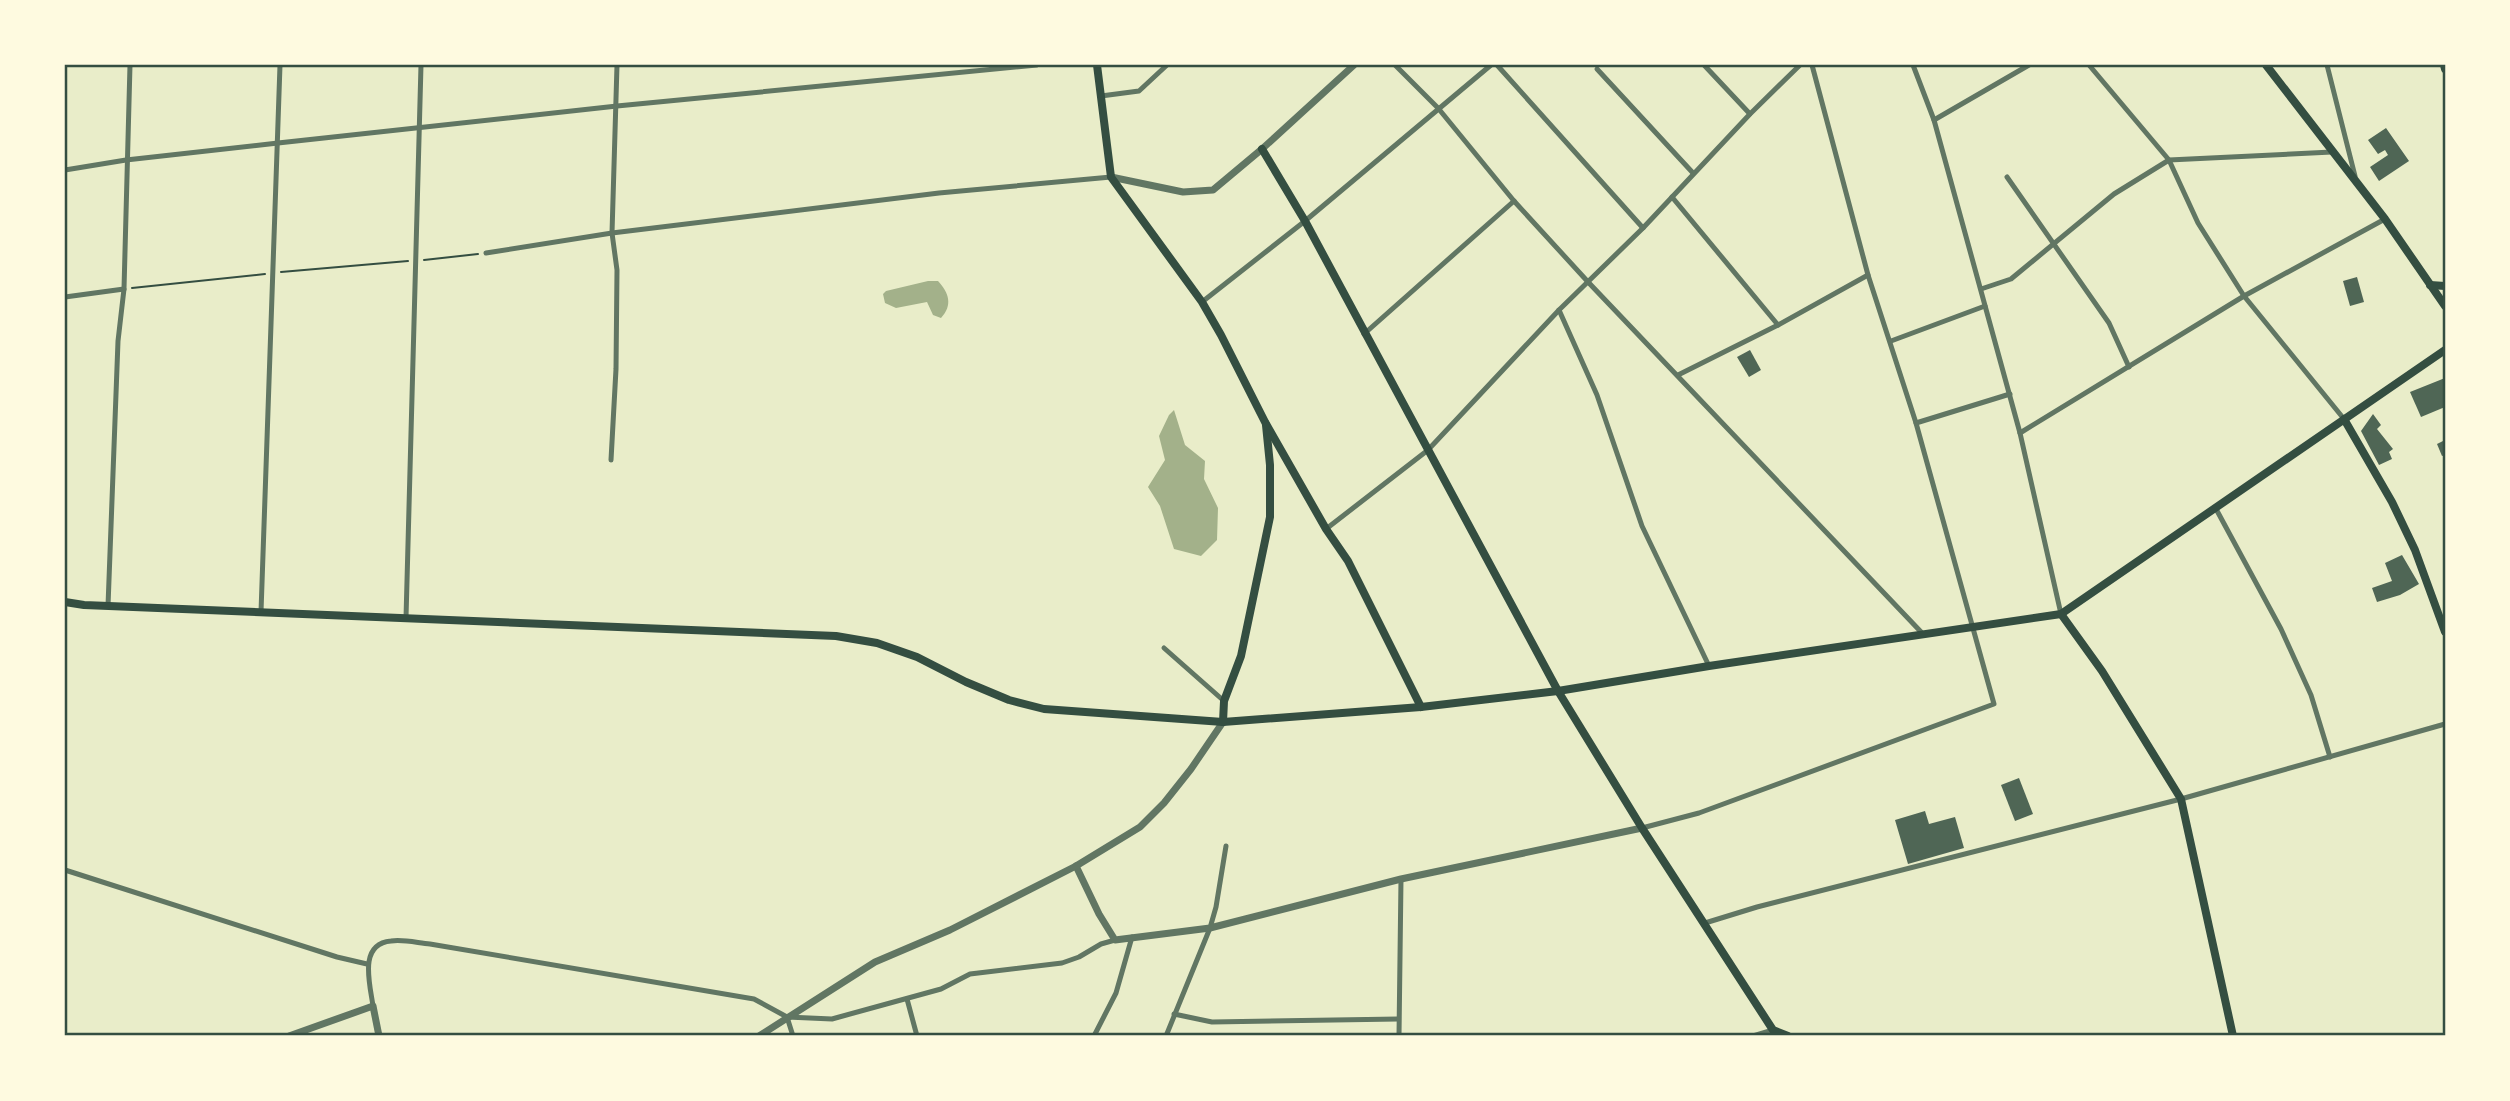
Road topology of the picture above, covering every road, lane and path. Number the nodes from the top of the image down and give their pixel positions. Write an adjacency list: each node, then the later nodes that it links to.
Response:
1 (130, 65): 30 (street)
2 (280, 65): 27 (street)
3 (421, 65): 26 (street)
4 (617, 65): 22 (street)
5 (1037, 65): 22 (street)
6 (1097, 65): 21 (main road)
7 (1167, 65): 21 (street)
8 (1354, 65): 28 (street)
9 (1395, 65): 23 (street)
10 (1491, 65): 23 (street)
11 (1497, 65): 41 (street)
12 (1704, 65): 24 (street)
13 (1800, 65): 24 (street)
14 (1812, 65): 47 (street)
15 (1913, 65): 25 (street)
16 (2029, 65): 25 (street)
17 (2089, 65): 31 (street)
18 (2266, 65): 29 (main road)
19 (2327, 65): 36 (street)
20 (1597, 69): 33 (street)
21 (1100, 96): 34 (main road)
22 (617, 106): 26 (street); 42 (street)
23 (1438, 108): 38 (street); 40 (street)
24 (1749, 114): 33 (street)
25 (1934, 120): 52 (street)
26 (420, 128): 27 (street); 45 (street)
27 (278, 143): 30 (street); 46 (street)
28 (1262, 149): 34 (street); 40 (main road)
29 (2332, 152): 31 (street); 36 (main road)
30 (126, 160): 32 (street); 51 (street)
31 (2169, 160): 43 (street); 53 (street)
32 (65, 170)
33 (1693, 173): 37 (street)
34 (1111, 177): 42 (street); 55 (main road)
35 (2007, 177): 43 (street)
36 (2356, 179): 39 (main road)
37 (1672, 197): 41 (street); 59 (street)
38 (1514, 201): 48 (street); 60 (street)
39 (2385, 219): 49 (main road); 53 (street)
40 (1305, 221): 55 (street); 60 (main road)
41 (1643, 229): 48 (street)
42 (612, 233): 44 (street); 71 (street)
43 (2052, 244): 52 (street); 63 (street)
44 (486, 253): 45 (path)
45 (416, 261): 46 (path); 78 (street)
46 (272, 273): 51 (path); 76 (street)
47 (1867, 275): 59 (street); 61 (street)
48 (1589, 283): 58 (street); 64 (street)
49 (2430, 285): 50 (main road); 57 (main road)
50 (2445, 286)
51 (124, 289): 54 (street); 75 (street)
52 (1981, 289): 56 (street)
53 (2244, 296): 63 (street); 66 (street)
54 (65, 297)
55 (1202, 302): 67 (main road)
56 (1985, 306): 61 (street); 65 (street)
57 (2445, 306)
58 (1559, 310): 70 (street); 83 (street)
59 (1778, 325): 64 (street)
60 (1364, 334): 70 (main road)
61 (1891, 341): 68 (street)
62 (2445, 350): 66 (main road)
63 (2130, 367): 69 (street)
64 (1678, 375): 81 (street)
65 (2010, 394): 68 (street); 69 (street)
66 (2341, 421): 72 (main road); 80 (main road)
67 (1265, 422): 73 (main road); 85 (main road)
68 (1916, 423): 79 (street)
69 (2020, 433): 77 (street)
70 (1428, 450): 73 (street); 84 (main road)
71 (611, 460)
72 (2215, 508): 77 (main road); 89 (street)
73 (1326, 529): 86 (main road)
74 (65, 601): 75 (main road)
75 (108, 606): 76 (main road)
76 (261, 612): 78 (main road)
77 (2061, 614): 79 (main road); 90 (main road)
78 (406, 618): 87 (main road)
79 (1972, 627): 81 (main road); 91 (street)
80 (2445, 632)
81 (1923, 634): 83 (main road)
82 (1164, 648): 85 (street)
83 (1709, 666): 84 (main road)
84 (1558, 691): 86 (main road); 91 (main road)
85 (1224, 701): 87 (main road)
86 (1421, 707): 87 (main road)
87 (1223, 722): 93 (street)
88 (2445, 724): 89 (street)
89 (2330, 757): 90 (street)
90 (2181, 799): 96 (street); 117 (main road)
91 (1642, 828): 95 (street); 96 (main road)
92 (1226, 846): 97 (street)
93 (1076, 866): 99 (street); 104 (street)
94 (65, 870): 100 (street)
95 (1401, 879): 97 (street); 105 (street)
96 (1705, 923): 106 (main road)
97 (1210, 928): 98 (street); 103 (street)
98 (1132, 937): 99 (street); 112 (street)
99 (1115, 940): 101 (street)
100 (367, 964): 102 (street); 104 (street)
101 (907, 999): 104 (street); 111 (street)
102 (373, 1006): 107 (street); 108 (street)
103 (1174, 1014): 105 (street); 113 (street)
104 (787, 1017): 109 (street); 110 (street)
105 (1398, 1019): 114 (street)
106 (1773, 1030): 115 (street); 116 (main road)
107 (289, 1036)
108 (379, 1036)
109 (759, 1036)
110 (793, 1036)
111 (917, 1036)
112 (1094, 1036)
113 (1166, 1036)
114 (1399, 1036)
115 (1753, 1036)
116 (1788, 1036)
117 (2232, 1036)

